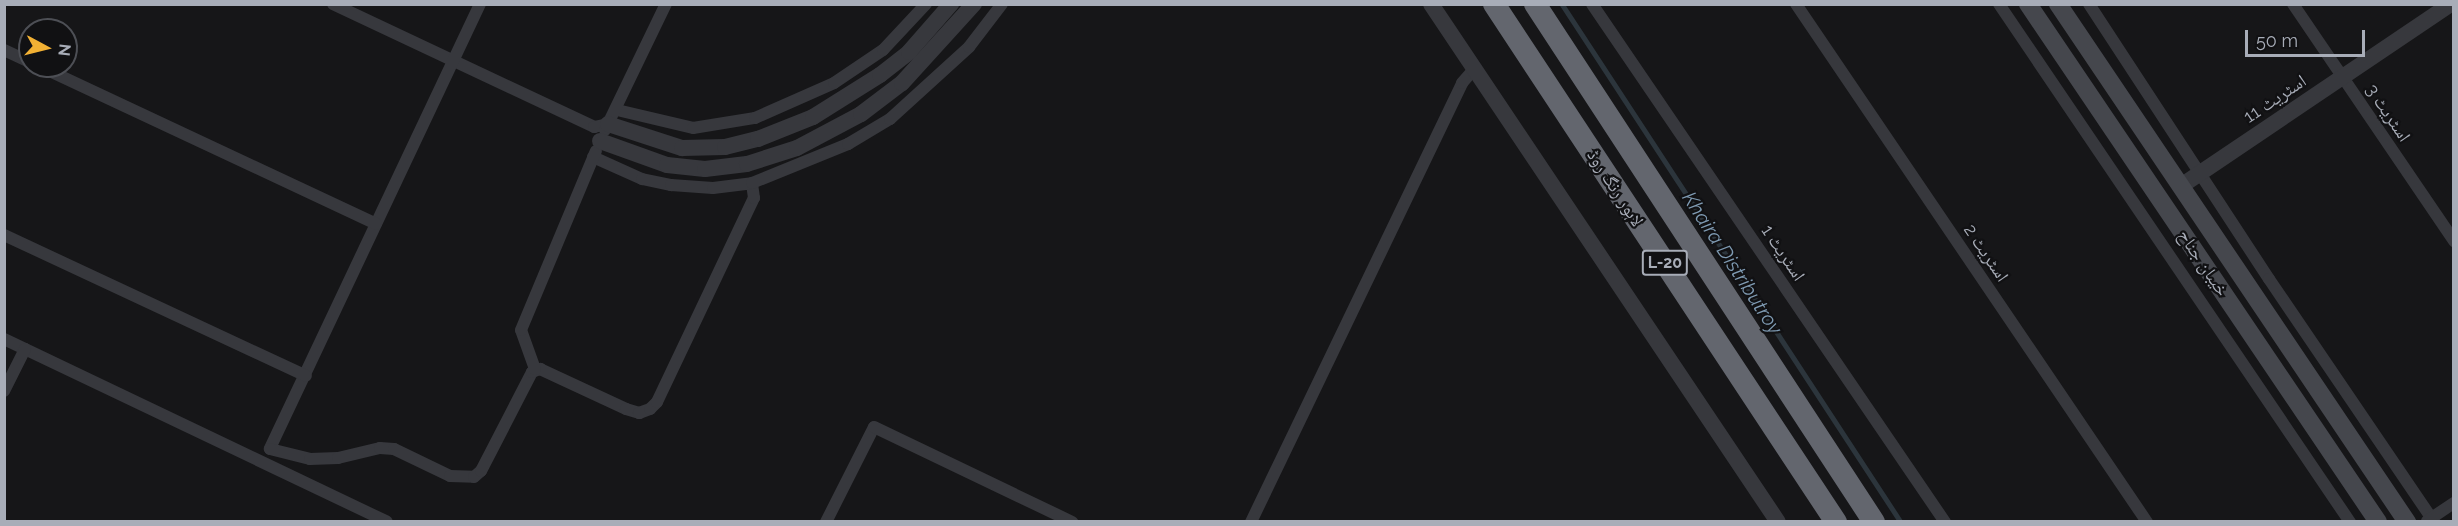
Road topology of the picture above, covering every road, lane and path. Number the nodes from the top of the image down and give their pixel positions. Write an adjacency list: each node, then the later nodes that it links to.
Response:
1 (333, 4): 21 (street)
2 (480, 4): 21 (street)
3 (666, 4): 25 (street)
4 (926, 4): 25 (street)
5 (951, 4): 25 (street)
6 (974, 4): 25 (street)
7 (1002, 4): 27 (street)
8 (1431, 4): 22 (street)
9 (1494, 4): 44 (highway, لاہور رنگ روڈ / L-20)
10 (1535, 4): 45 (highway, لاہور رنگ روڈ / L-20)
11 (1592, 4): 46 (street, اسٹریٹ 1)
12 (1796, 4): 47 (street, اسٹریٹ 2)
13 (1999, 4): 48 (street)
14 (2028, 4): 49 (main road, خیبان جناح)
15 (2058, 4): 28 (main road, خیبان جناح)
16 (2089, 4): 26 (street)
17 (2293, 4): 23 (street, اسٹریٹ 3)
18 (2451, 4): 23 (street, اسٹریٹ 11)
19 (4, 50): 20 (street)
20 (18, 56)
21 (453, 62): 25 (street); 29 (street)
22 (1475, 68): 42 (street); 43 (street)
23 (2342, 77): 26 (street, اسٹریٹ 11); 31 (street, اسٹریٹ 3)
24 (65, 78): 29 (street)
25 (603, 132): 27 (street); 34 (street)
26 (2200, 174): 28 (street, اسٹریٹ 11); 38 (street)
27 (752, 183): 34 (street)
28 (2181, 186): 50 (main road, خیبان جناح)
29 (376, 224): 35 (street)
30 (4, 235): 35 (street)
31 (2454, 241)
32 (4, 339): 33 (street)
33 (25, 349): 36 (street); 39 (street)
34 (535, 369): 35 (street)
35 (306, 375)
36 (4, 391)
37 (2454, 503): 38 (street)
38 (2431, 520)
39 (387, 522)
40 (826, 522): 41 (street)
41 (1072, 522)
42 (1251, 522)
43 (1778, 522)
44 (1836, 522)
45 (1874, 522)
46 (1945, 522)
47 (2147, 522)
48 (2350, 522)
49 (2378, 522)
50 (2407, 522)

